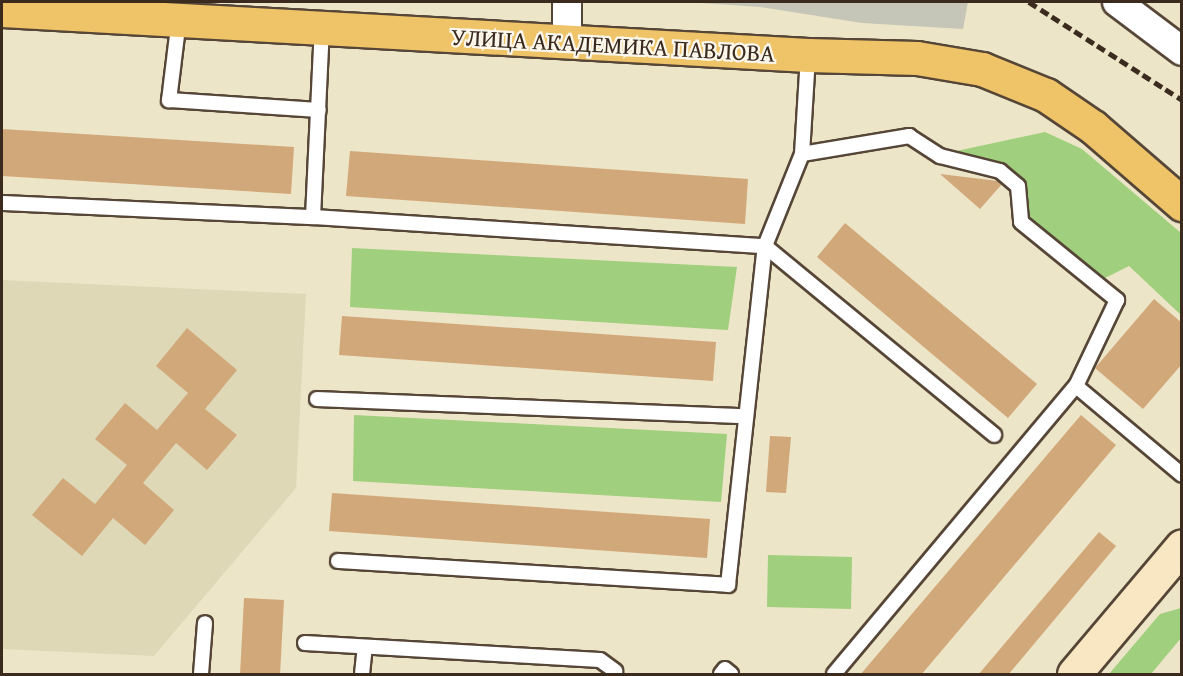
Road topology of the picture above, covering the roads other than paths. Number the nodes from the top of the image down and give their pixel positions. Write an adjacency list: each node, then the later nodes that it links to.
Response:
1 (567, 2): 6 (street)
2 (1117, 2): 7 (street)
3 (2, 10): 4 (main road, УЛИЦА АКАДЕМИКА ПАВЛОВА)
4 (179, 20): 5 (main road, УЛИЦА АКАДЕМИКА ПАВЛОВА); 9 (lane)
5 (322, 28): 6 (main road, УЛИЦА АКАДЕМИКА ПАВЛОВА); 9 (lane)
6 (567, 42): 8 (main road, УЛИЦА АКАДЕМИКА ПАВЛОВА)
7 (1182, 51)
8 (808, 55): 10 (lane); 12 (main road, УЛИЦА АКАДЕМИКА ПАВЛОВА)
9 (319, 110): 13 (lane)
10 (802, 154): 14 (lane); 15 (lane)
11 (2, 203): 13 (lane)
12 (1182, 204)
13 (313, 218): 14 (lane)
14 (765, 246): 17 (lane); 18 (lane)
15 (1076, 386): 19 (lane); 30 (lane)
16 (317, 399): 17 (lane)
17 (744, 416): 21 (lane)
18 (994, 435)
19 (1182, 475)
20 (1182, 546): 31 (main road)
21 (338, 561)
22 (205, 623): 26 (lane)
23 (305, 644): 24 (lane)
24 (365, 647): 25 (lane); 27 (lane)
25 (615, 671)
26 (201, 675)
27 (362, 675)
28 (720, 675): 29 (lane)
29 (731, 675)
30 (834, 675)
31 (1074, 675)

